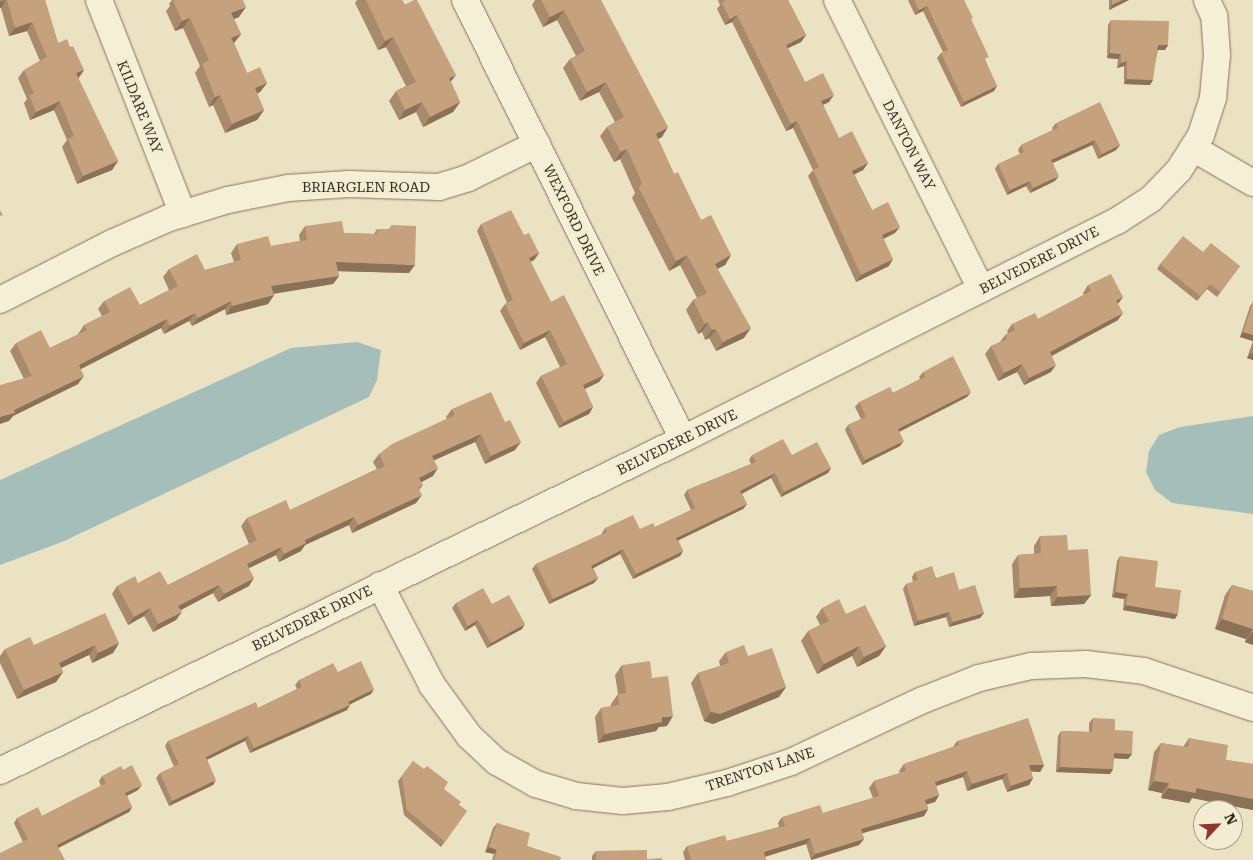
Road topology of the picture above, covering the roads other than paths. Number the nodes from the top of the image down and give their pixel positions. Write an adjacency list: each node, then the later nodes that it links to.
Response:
1 (98, 0): 8 (street, KILDARE WAY)
2 (465, 0): 5 (street, WEXFORD DRIVE)
3 (837, 0): 9 (street, DANTON WAY)
4 (1207, 0): 6 (street, BELVEDERE DRIVE)
5 (537, 144): 8 (street, BRIARGLEN ROAD); 11 (street, WEXFORD DRIVE)
6 (1193, 148): 7 (street); 9 (street, BELVEDERE DRIVE)
7 (1253, 183)
8 (183, 214): 10 (street, BRIARGLEN ROAD)
9 (981, 290): 11 (street, BELVEDERE DRIVE)
10 (0, 300)
11 (684, 439): 12 (street, BELVEDERE DRIVE)
12 (380, 584): 13 (street, TRENTON LANE); 14 (street, BELVEDERE DRIVE)
13 (1253, 708)
14 (0, 771)

